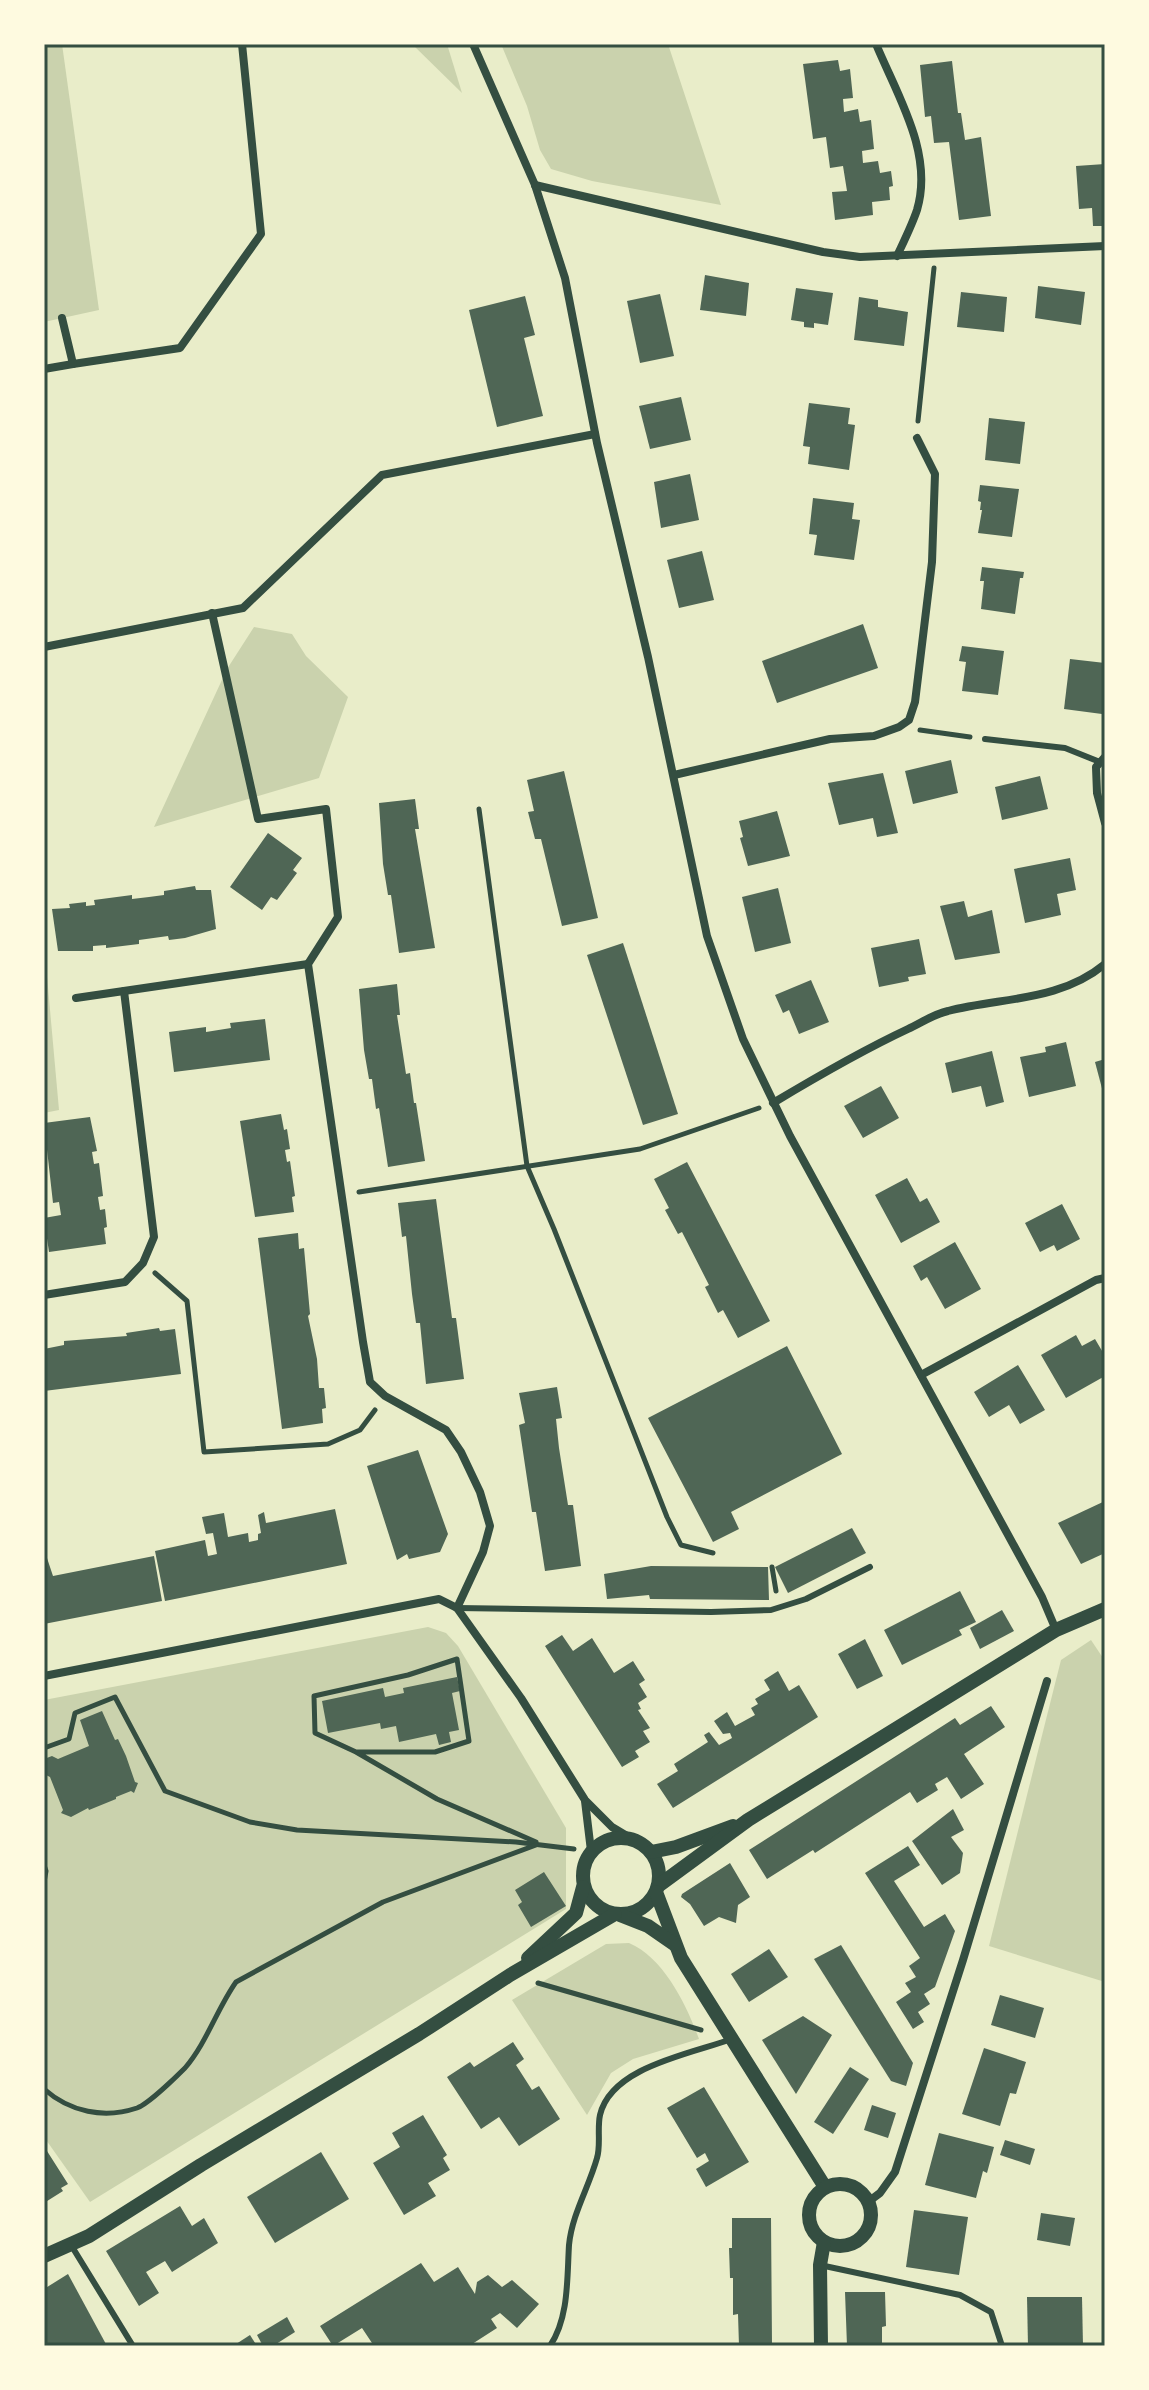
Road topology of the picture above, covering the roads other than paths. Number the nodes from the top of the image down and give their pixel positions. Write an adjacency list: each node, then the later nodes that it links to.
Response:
1 (242, 44): 8 (street)
2 (473, 44): 4 (street)
3 (876, 44): 6 (street)
4 (535, 185): 6 (street); 10 (street)
5 (1105, 246): 6 (street)
6 (897, 256)
7 (62, 318): 8 (street)
8 (73, 364): 9 (street)
9 (44, 369)
10 (595, 434): 12 (street); 16 (street)
11 (917, 438): 16 (street)
12 (212, 613): 13 (street); 18 (street)
13 (44, 647)
14 (985, 739): 15 (lane)
15 (1103, 760): 17 (street)
16 (674, 775): 22 (street)
17 (1105, 823)
18 (308, 964): 20 (street); 27 (street)
19 (1105, 964): 22 (street)
20 (124, 991): 21 (street); 24 (street)
21 (76, 998)
22 (773, 1103): 25 (street)
23 (1105, 1278): 25 (street)
24 (44, 1295)
25 (921, 1375): 29 (street)
26 (870, 1567): 27 (lane)
27 (457, 1608): 30 (street); 32 (street)
28 (1105, 1609): 29 (street)
29 (1056, 1630): 33 (street)
30 (44, 1676)
31 (1047, 1681): 44 (street)
32 (585, 1800): 34 (street); 35 (street)
33 (748, 1820): 36 (street); 38 (street)
34 (632, 1839): 35 (street); 36 (street)
35 (591, 1851): 37 (street)
36 (651, 1852): 38 (street)
37 (583, 1887): 39 (street); 41 (street)
38 (657, 1889): 39 (street); 40 (street)
39 (617, 1914): 40 (street); 41 (street)
40 (674, 1944): 42 (street)
41 (510, 1975): 46 (street)
42 (732, 2039): 43 (street); 50 (lane)
43 (825, 2187): 44 (street); 45 (street)
44 (868, 2202): 45 (street)
45 (824, 2242): 48 (street)
46 (71, 2245): 47 (street); 49 (lane)
47 (44, 2256)
48 (820, 2265): 51 (street); 52 (lane)
49 (133, 2346)
50 (550, 2346)
51 (821, 2346)
52 (1002, 2346)

